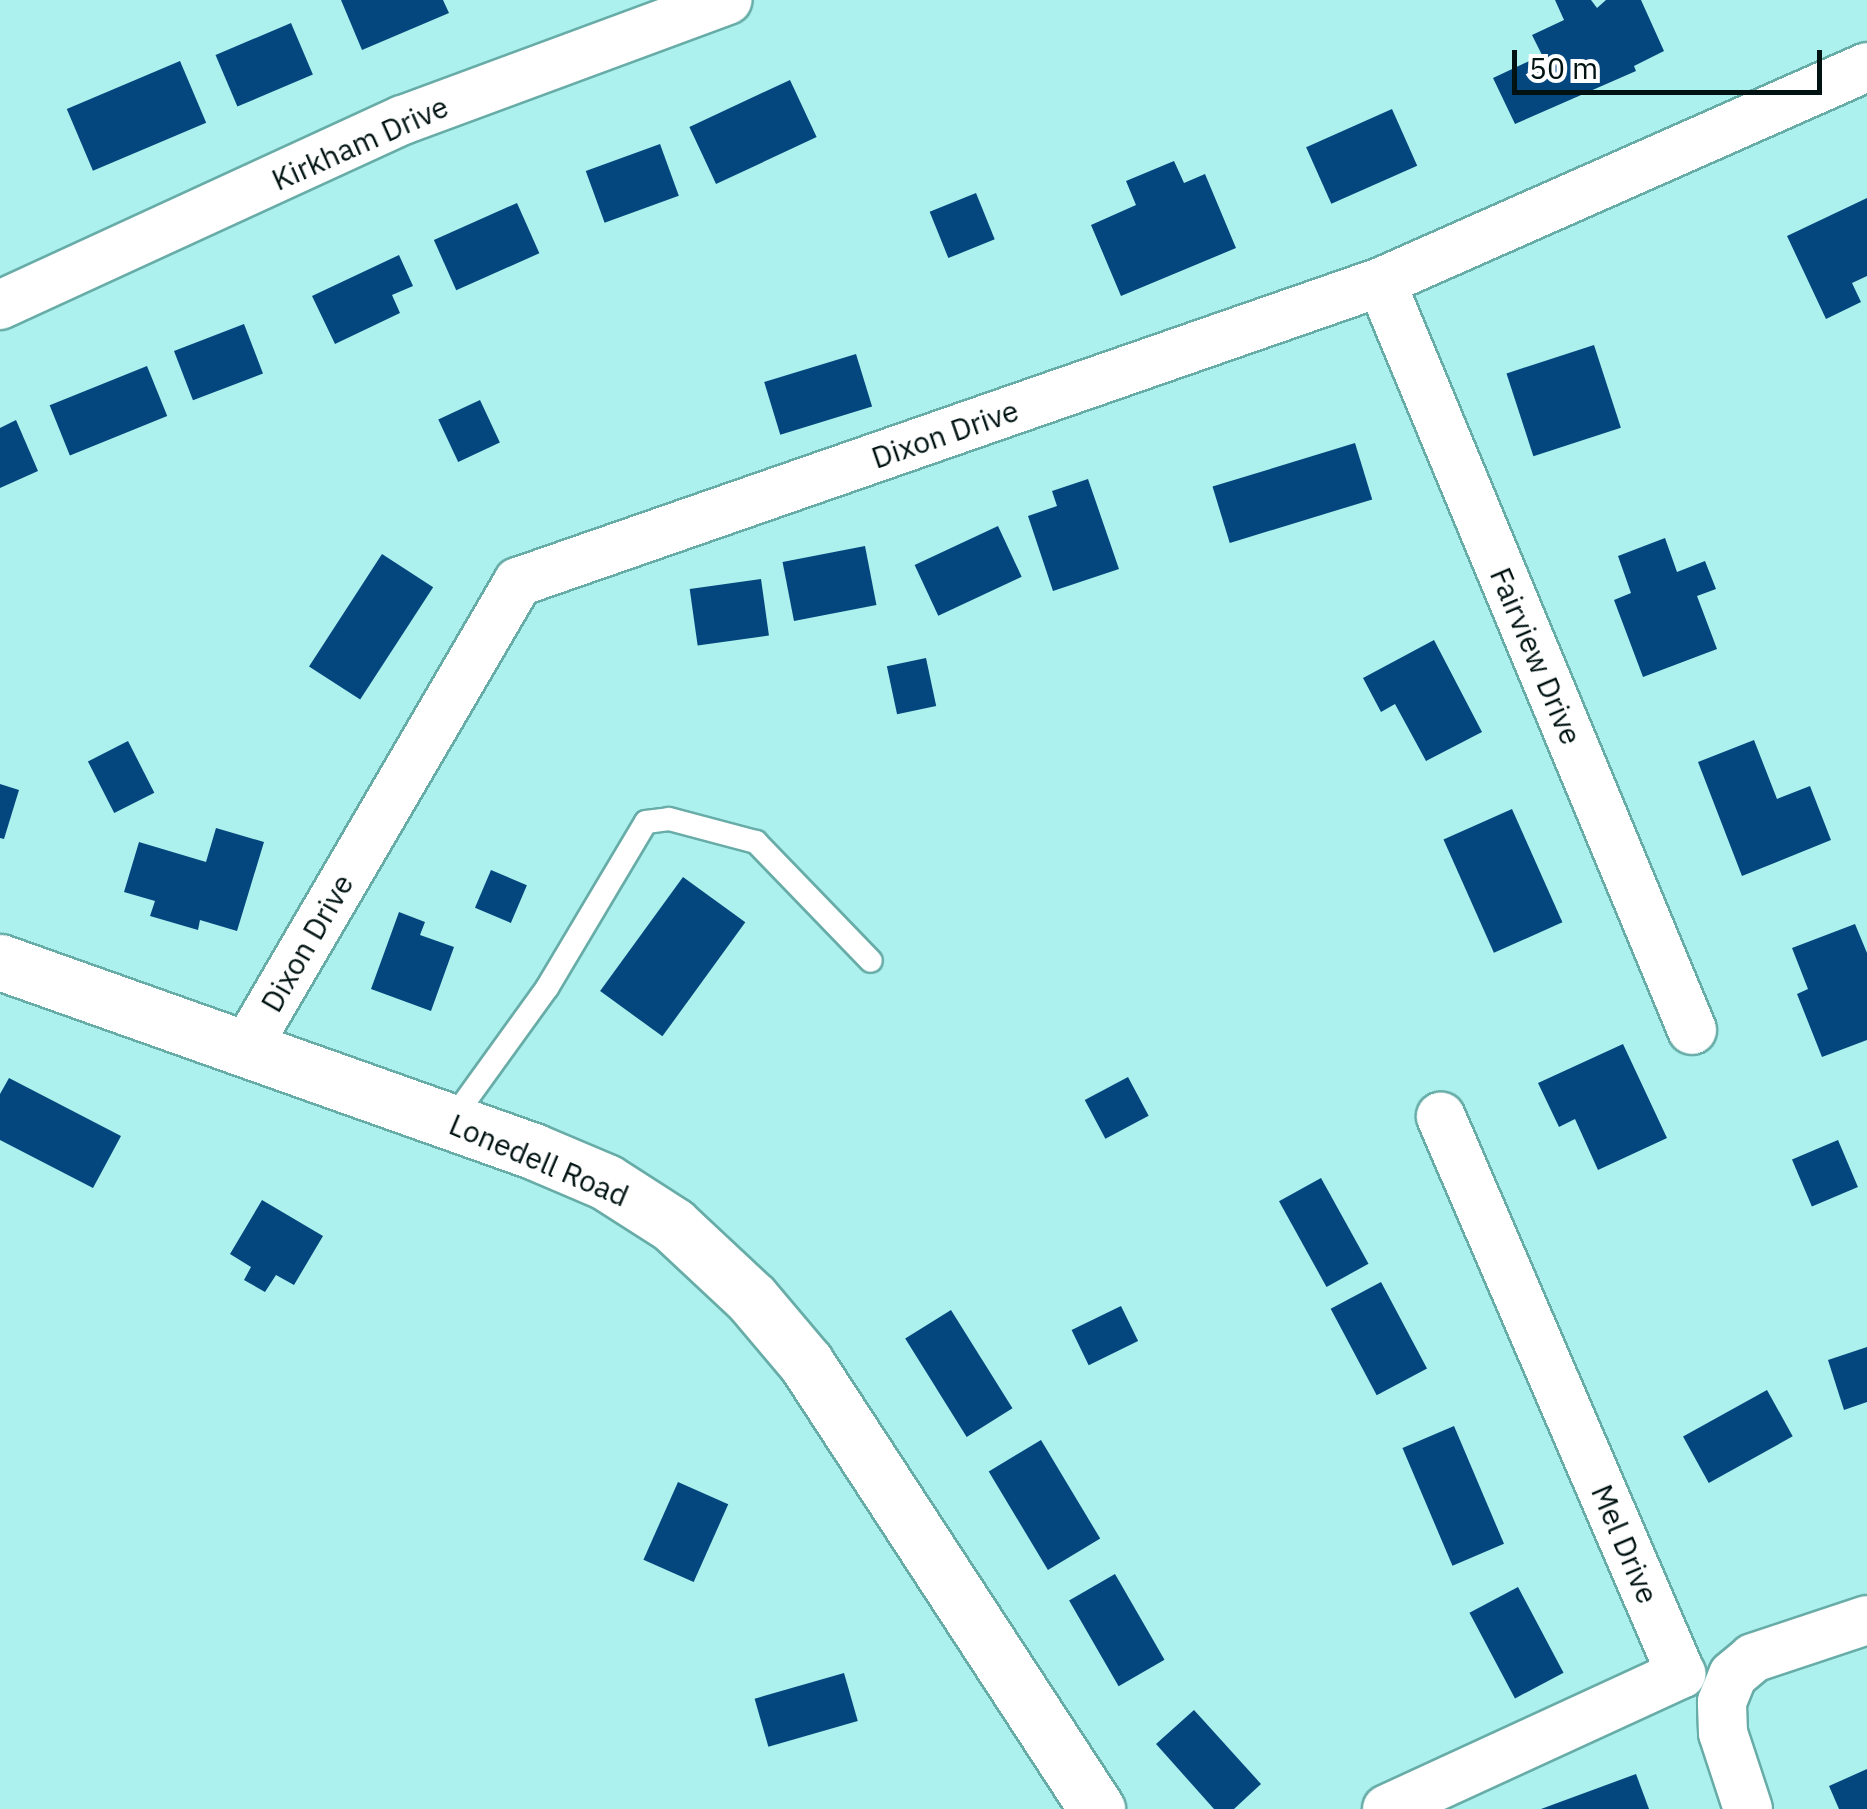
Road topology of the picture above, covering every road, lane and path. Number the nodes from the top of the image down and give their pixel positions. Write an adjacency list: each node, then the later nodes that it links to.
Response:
1 (728, 0): 4 (street, Kirkham Drive)
2 (1867, 66): 3 (street, Dixon Drive)
3 (1380, 282): 7 (street, Fairview Drive); 8 (street, Dixon Drive)
4 (0, 305)
5 (0, 962): 8 (street, Lonedell Road)
6 (871, 962): 10 (lane)
7 (1692, 1030)
8 (245, 1050): 10 (street, Lonedell Road)
9 (1441, 1116): 13 (street, Mel Drive)
10 (451, 1121): 12 (street, Lonedell Road)
11 (1867, 1620): 14 (street)
12 (1096, 1809)
13 (1388, 1809)
14 (1748, 1809)

